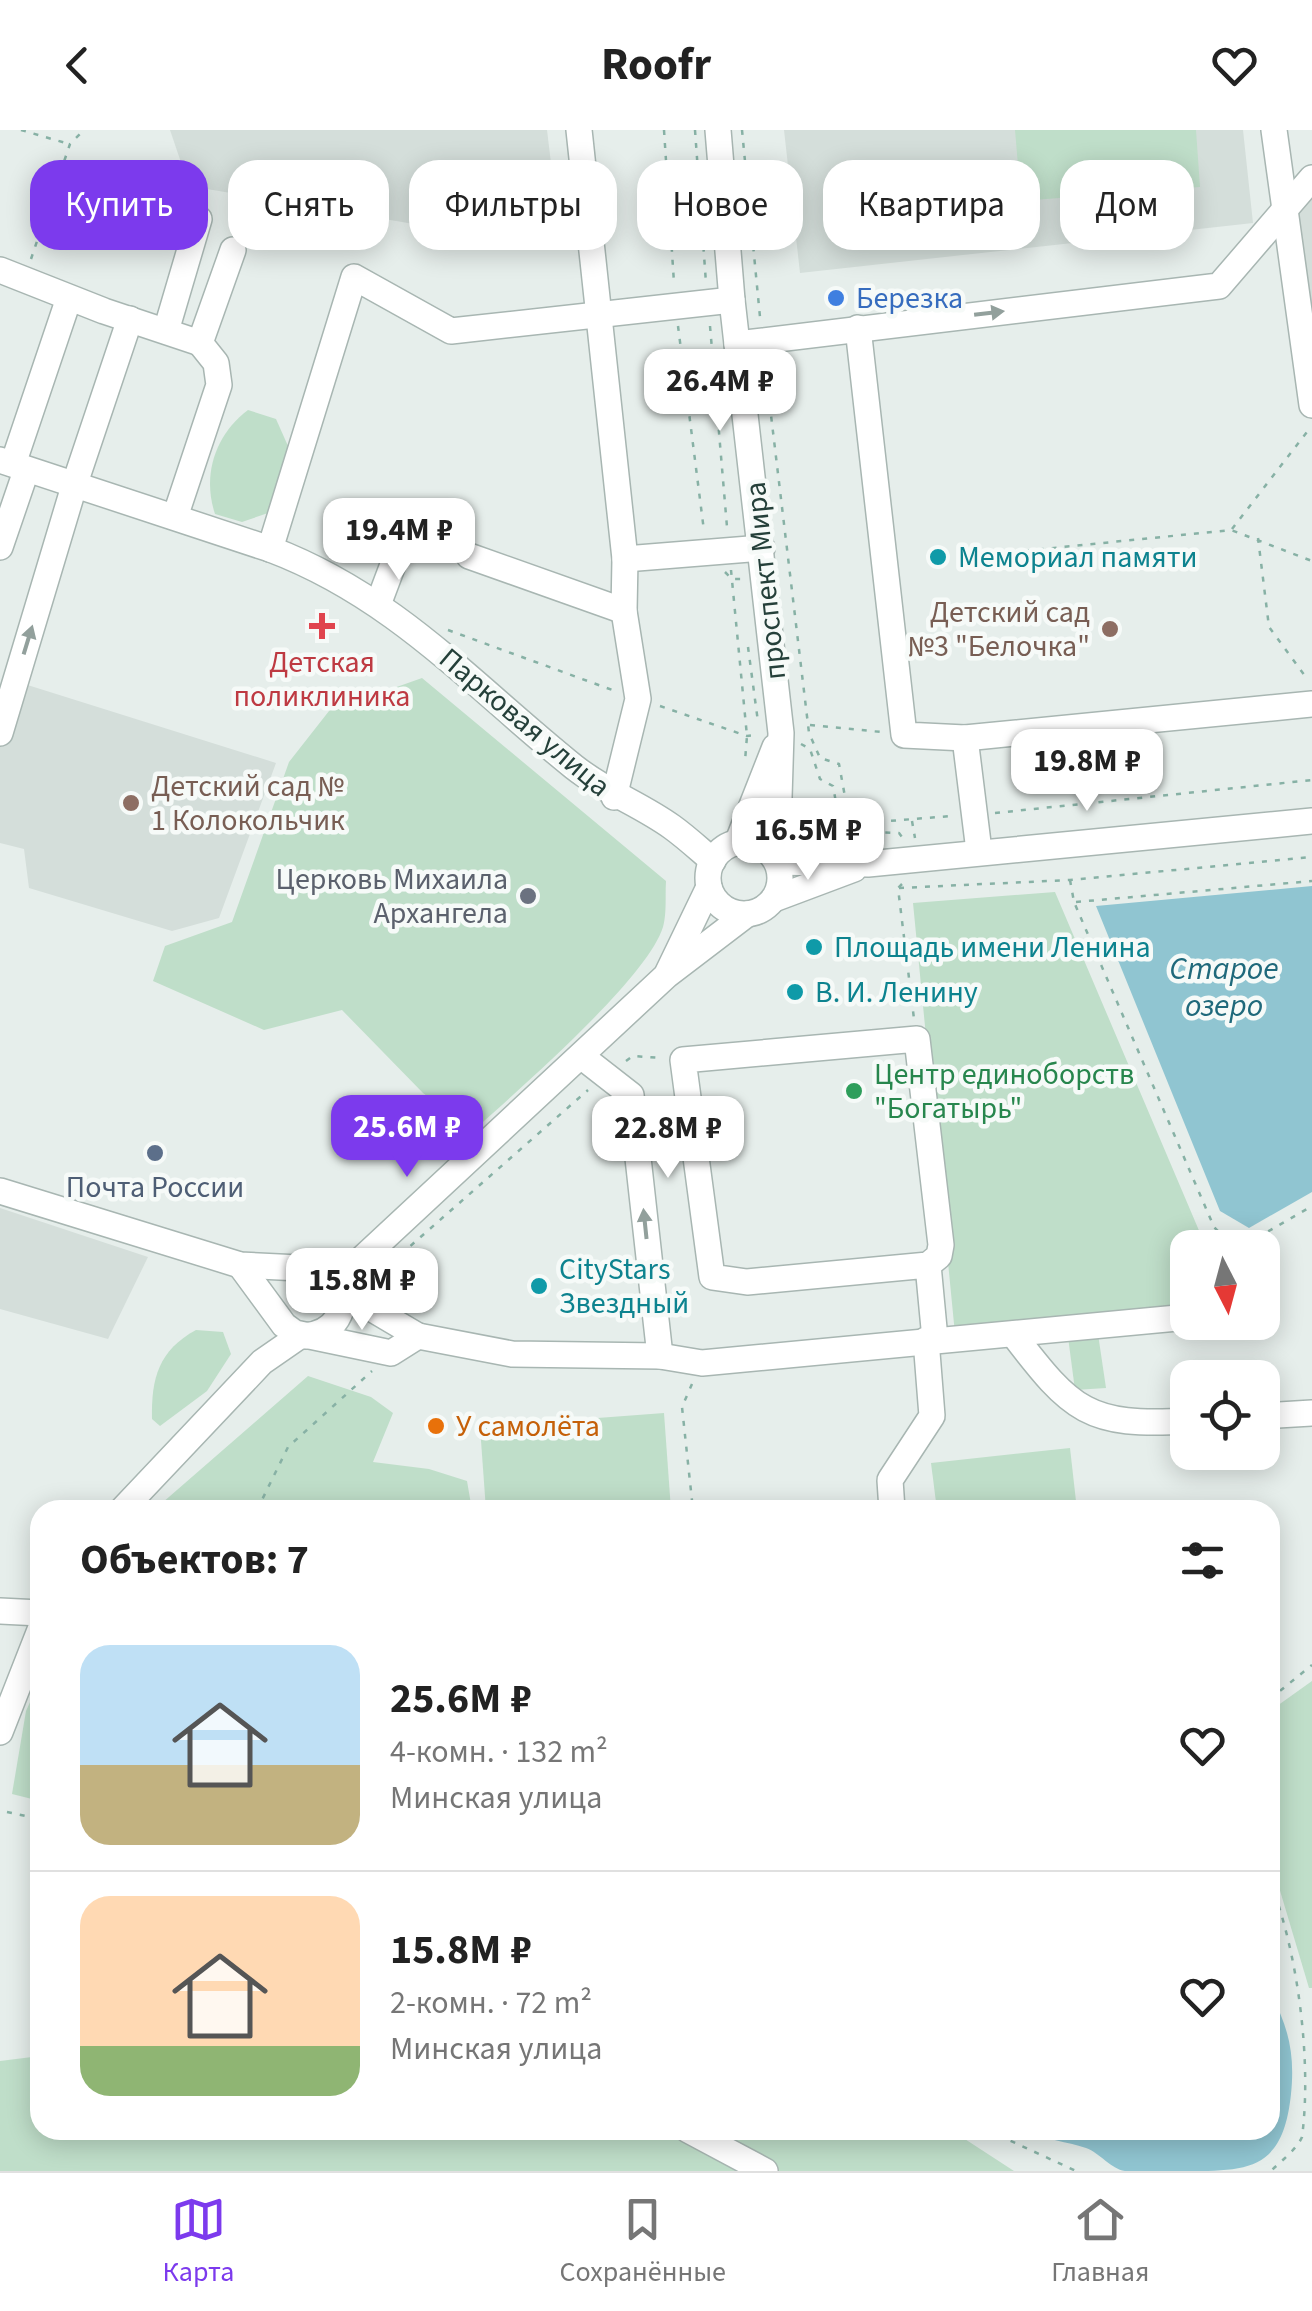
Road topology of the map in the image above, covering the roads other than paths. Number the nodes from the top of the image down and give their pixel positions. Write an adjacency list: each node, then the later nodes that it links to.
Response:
1 (580, 130): 11 (street)
2 (718, 130): 10 (street, проспект Мира)
3 (1274, 130): 5 (street)
4 (1312, 178): 5 (street)
5 (1285, 209): 13 (street, one-way to 5); 17 (street)
6 (191, 250): 14 (street)
7 (233, 250): 15 (street)
8 (12, 275): 9 (street)
9 (69, 298): 12 (street); 18 (street)
10 (720, 303): 11 (street); 16 (street, проспект Мира)
11 (600, 317): 23 (street); 26 (street)
12 (130, 318): 14 (street); 19 (street)
13 (858, 328): 16 (street); 32 (street)
14 (166, 331): 15 (street)
15 (200, 342): 20 (street)
16 (736, 344): 22 (street, проспект Мира)
17 (1312, 405)
18 (13, 465): 19 (street, Парковая улица); 21 (street)
19 (74, 483): 20 (street, Парковая улица); 31 (street, one-way to 19)
20 (175, 517): 23 (street, Парковая улица)
21 (0, 546)
22 (762, 548): 26 (street); 30 (street, проспект Мира)
23 (270, 549): 27 (street, Парковая улица)
24 (397, 554): 27 (street)
25 (470, 556): 28 (street)
26 (625, 560): 28 (street)
27 (379, 602): 33 (street, Парковая улица)
28 (624, 612): 33 (street)
29 (1312, 704): 32 (street)
30 (781, 733): 35 (street, проспект Мира); 37 (street, проспект Мира)
31 (0, 734)
32 (965, 738): 36 (street)
33 (614, 797): 39 (street, Парковая улица)
34 (1312, 822): 36 (street)
35 (738, 841): 37 (street); 39 (street)
36 (979, 851): 38 (street)
37 (777, 862): 38 (street); 40 (street)
38 (868, 864): 40 (street)
39 (711, 874): 41 (street); 42 (street)
40 (774, 898): 41 (street)
41 (747, 914): 42 (street)
42 (667, 974): 43 (street)
43 (582, 1056): 48 (street); 54 (street, one-way to 43)
44 (0, 1191): 45 (street)
45 (240, 1266): 47 (street); 50 (street)
46 (928, 1266): 46 (street); 53 (street)
47 (298, 1269): 48 (street); 50 (street)
48 (337, 1282): 50 (street); 52 (street)
49 (1170, 1319): 51 (street)
50 (293, 1329): 52 (street); 58 (street)
51 (1014, 1334): 53 (street); 57 (street)
52 (418, 1336): 54 (street)
53 (930, 1339): 54 (street); 59 (street)
54 (660, 1356)
55 (1312, 1414): 56 (street)
56 (1280, 1415)
57 (1170, 1422)
58 (131, 1500)
59 (891, 1500)
60 (0, 1611): 61 (street)
61 (30, 1612)
62 (30, 1656): 63 (street)
63 (0, 1732)
64 (707, 2140): 65 (street)
65 (765, 2171)

